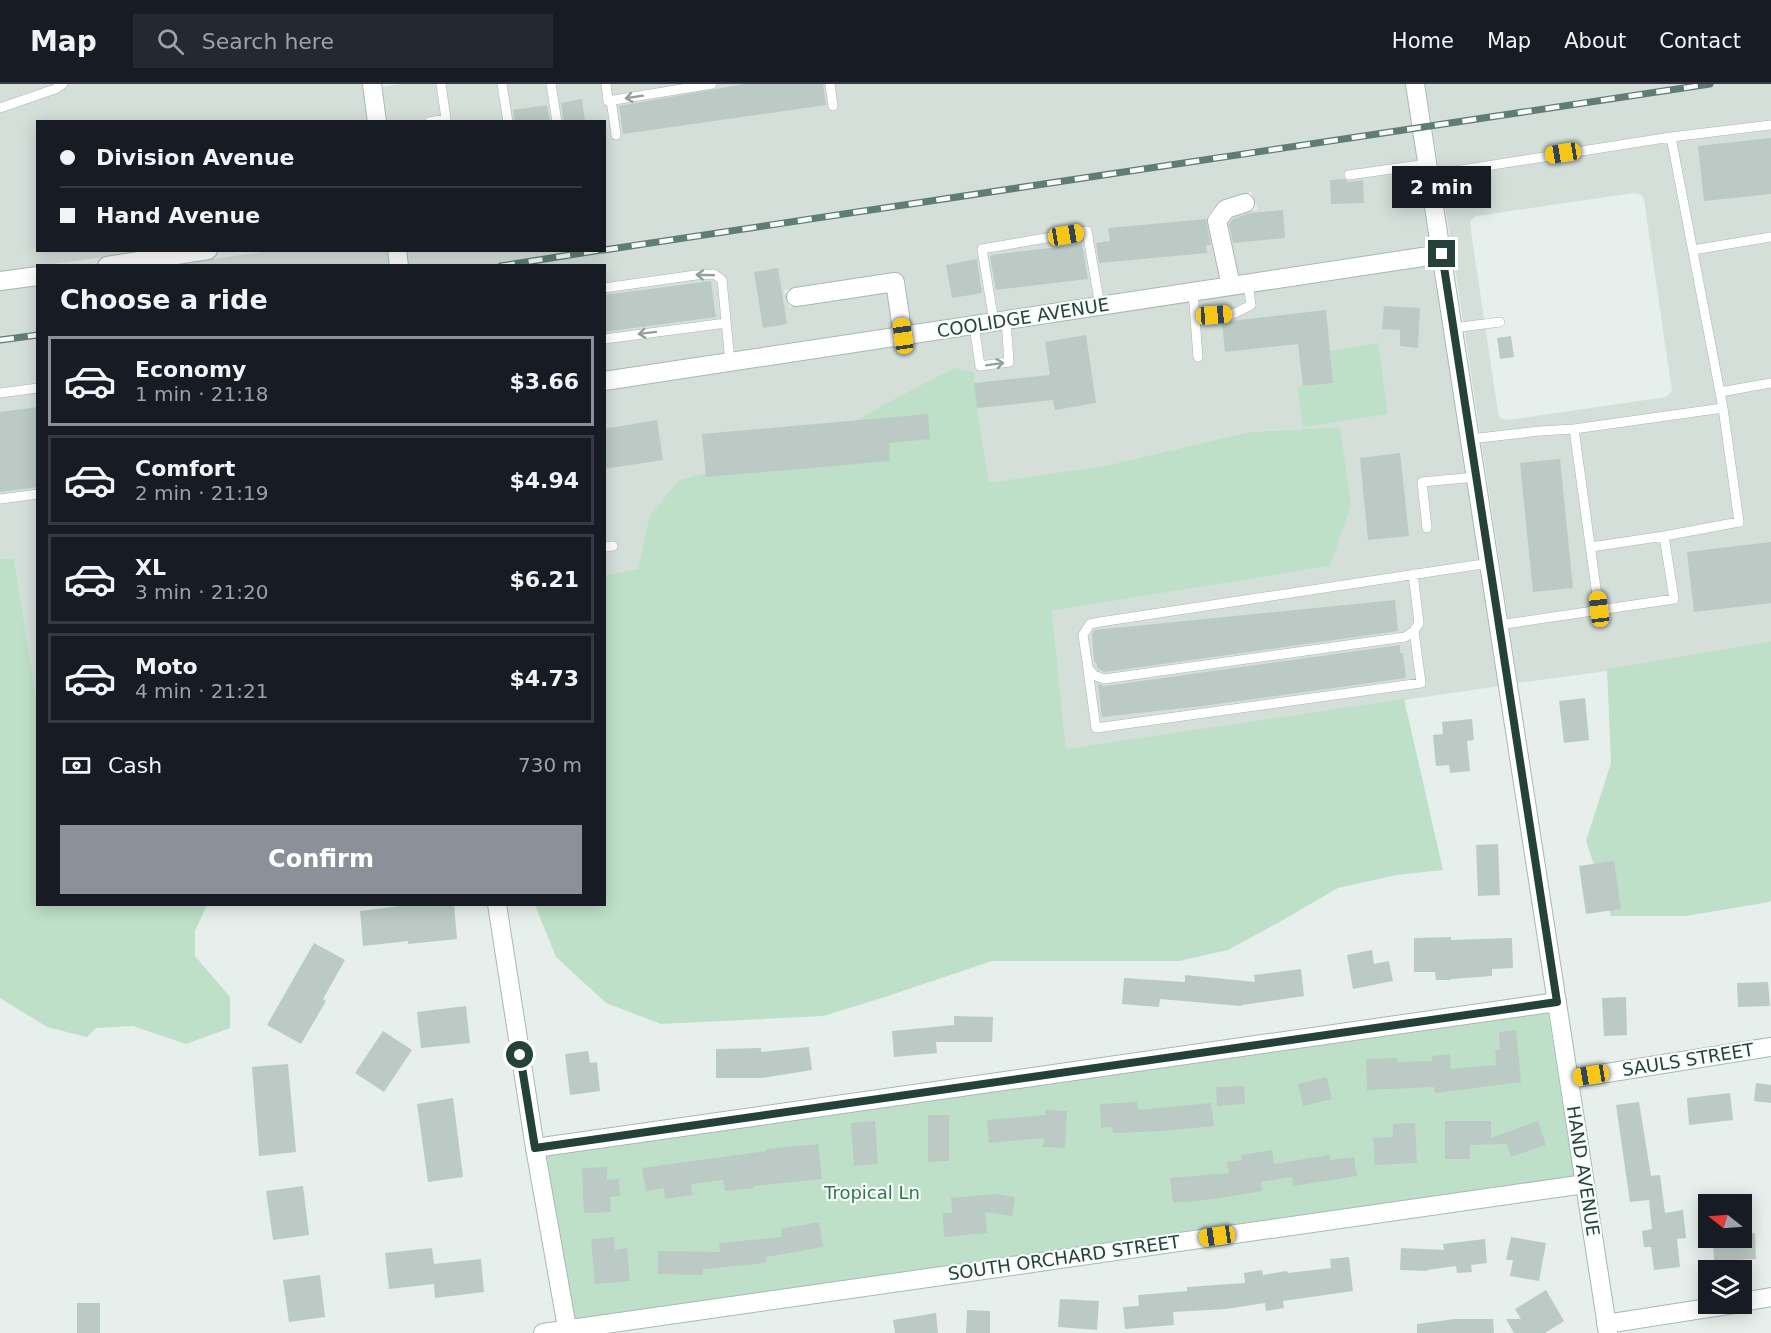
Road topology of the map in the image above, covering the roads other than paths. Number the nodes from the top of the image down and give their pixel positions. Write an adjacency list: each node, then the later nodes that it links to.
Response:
1 (63, 84): 12 (lane)
2 (372, 84): 13 (street)
3 (441, 84): 14 (lane)
4 (502, 84): 15 (lane)
5 (551, 84): 16 (lane)
6 (606, 84): 10 (lane)
7 (712, 84): 10 (lane, one-way to 10)
8 (830, 84): 11 (lane)
9 (1415, 84): 20 (street, HAND AVENUE)
10 (611, 100): 18 (lane)
11 (833, 106)
12 (0, 108)
13 (377, 120)
14 (440, 120)
15 (508, 120)
16 (557, 120)
17 (1771, 125): 19 (lane)
18 (616, 135)
19 (1671, 137): 20 (lane); 24 (lane)
20 (1428, 169): 21 (lane); 26 (street, HAND AVENUE)
21 (1349, 175)
22 (1245, 203): 30 (street)
23 (1771, 237): 24 (lane)
24 (1693, 250): 48 (lane)
25 (196, 252): 27 (street)
26 (1442, 254): 30 (street, COOLIDGE AVENUE); 40 (street, HAND AVENUE)
27 (120, 264)
28 (36, 276): 29 (street)
29 (0, 282)
30 (1240, 285): 32 (street, COOLIDGE AVENUE); 35 (lane)
31 (606, 288): 38 (lane, one-way to 31)
32 (1193, 292): 34 (street, COOLIDGE AVENUE); 35 (lane)
33 (796, 297): 41 (street)
34 (1100, 306): 36 (street, COOLIDGE AVENUE); 36 (lane)
35 (1195, 316): 43 (lane)
36 (1000, 321): 39 (street, COOLIDGE AVENUE); 39 (lane, one-way to 36)
37 (1500, 322): 40 (lane)
38 (726, 323): 42 (lane, one-way to 42); 44 (lane)
39 (974, 325): 41 (street, COOLIDGE AVENUE)
40 (1453, 328): 52 (street, HAND AVENUE)
41 (903, 336): 44 (street, COOLIDGE AVENUE)
42 (606, 339)
43 (1198, 357)
44 (730, 362): 45 (street, COOLIDGE AVENUE)
45 (606, 381)
46 (1771, 383): 48 (lane)
47 (36, 388): 49 (lane)
48 (1720, 392): 50 (lane)
49 (0, 393)
50 (1723, 408): 51 (lane); 57 (lane)
51 (1574, 429): 52 (lane); 58 (lane)
52 (1470, 439): 53 (street, HAND AVENUE)
53 (1476, 477): 56 (lane); 59 (street, HAND AVENUE)
54 (36, 494): 55 (lane)
55 (0, 499)
56 (1427, 528)
57 (1664, 536): 58 (lane); 61 (lane)
58 (1591, 546): 61 (lane)
59 (1490, 564): 60 (lane); 62 (street, HAND AVENUE)
60 (1413, 574): 63 (lane); 64 (lane)
61 (1599, 609): 62 (lane)
62 (1499, 625): 66 (street, HAND AVENUE)
63 (1414, 632): 64 (lane); 64 (lane)
64 (1088, 668)
65 (497, 906): 69 (street)
66 (1557, 1002): 68 (street, HAND AVENUE); 69 (street)
67 (1771, 1047): 68 (street, SAULS STREET)
68 (1569, 1079): 70 (street, HAND AVENUE)
69 (535, 1148): 75 (street)
70 (1585, 1184): 74 (street, HAND AVENUE); 75 (street, SOUTH ORCHARD STREET)
71 (1771, 1298): 72 (street)
72 (1752, 1301)
73 (1698, 1311): 74 (street)
74 (1607, 1329)
75 (567, 1331): 76 (street, SOUTH ORCHARD STREET)
76 (543, 1333)

